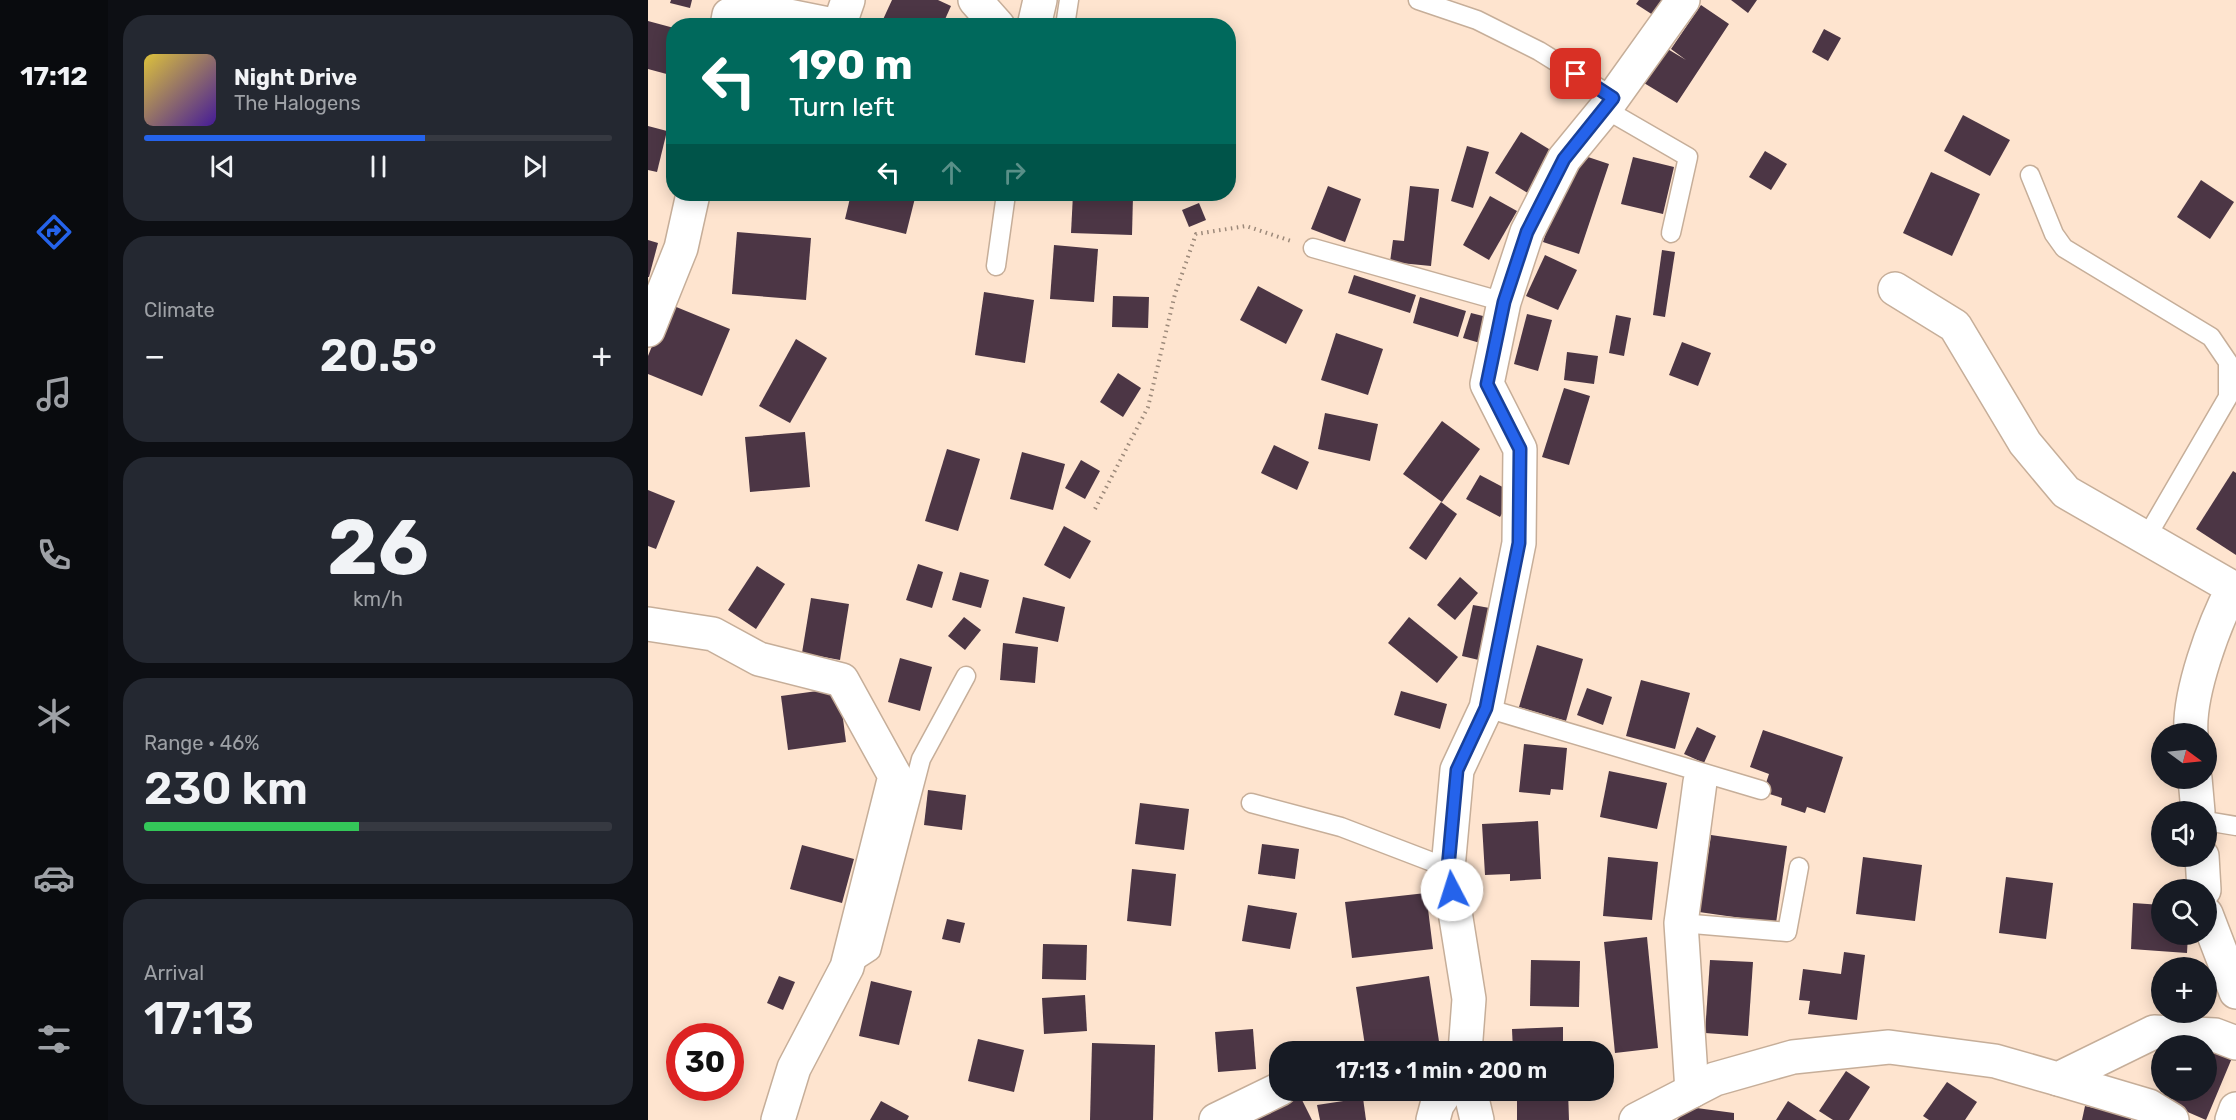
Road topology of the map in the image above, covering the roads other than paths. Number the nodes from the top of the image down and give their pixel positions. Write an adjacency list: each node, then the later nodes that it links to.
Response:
1 (848, 0): 9 (street)
2 (975, 0): 10 (street)
3 (1040, 0): 11 (street)
4 (1069, 0): 12 (lane)
5 (1418, 0): 13 (lane)
6 (1683, 0): 13 (street)
7 (728, 18): 8 (street)
8 (799, 18)
9 (841, 18)
10 (991, 18)
11 (1036, 18)
12 (1066, 18)
13 (1609, 103): 17 (lane); 21 (street)
14 (2030, 175): 23 (lane)
15 (691, 201): 22 (street)
16 (1005, 201): 19 (lane)
17 (1671, 233)
18 (1314, 248): 21 (lane)
19 (996, 266)
20 (1895, 290): 23 (street)
21 (1504, 302): 26 (street)
22 (648, 330)
23 (2146, 538): 27 (street)
24 (648, 624): 37 (street)
25 (966, 676): 37 (lane)
26 (1486, 708): 29 (lane); 34 (street)
27 (2190, 723)
28 (1700, 782): 35 (street)
29 (1761, 790)
30 (1251, 803): 34 (lane)
31 (2217, 822): 32 (lane)
32 (2236, 826)
33 (1799, 867): 35 (lane)
34 (1448, 868): 39 (street)
35 (1682, 923): 42 (street)
36 (2217, 943): 38 (street)
37 (847, 967): 47 (street)
38 (2236, 992)
39 (1466, 1041)
40 (2236, 1043): 41 (street)
41 (2058, 1079): 42 (street); 52 (street)
42 (1692, 1091): 51 (street)
43 (1269, 1094): 48 (street)
44 (1440, 1101): 49 (street)
45 (1473, 1101): 50 (street)
46 (2236, 1109): 53 (street)
47 (778, 1120)
48 (1216, 1120)
49 (1433, 1120)
50 (1477, 1120)
51 (1636, 1120)
52 (2172, 1120)
53 (2232, 1120)

